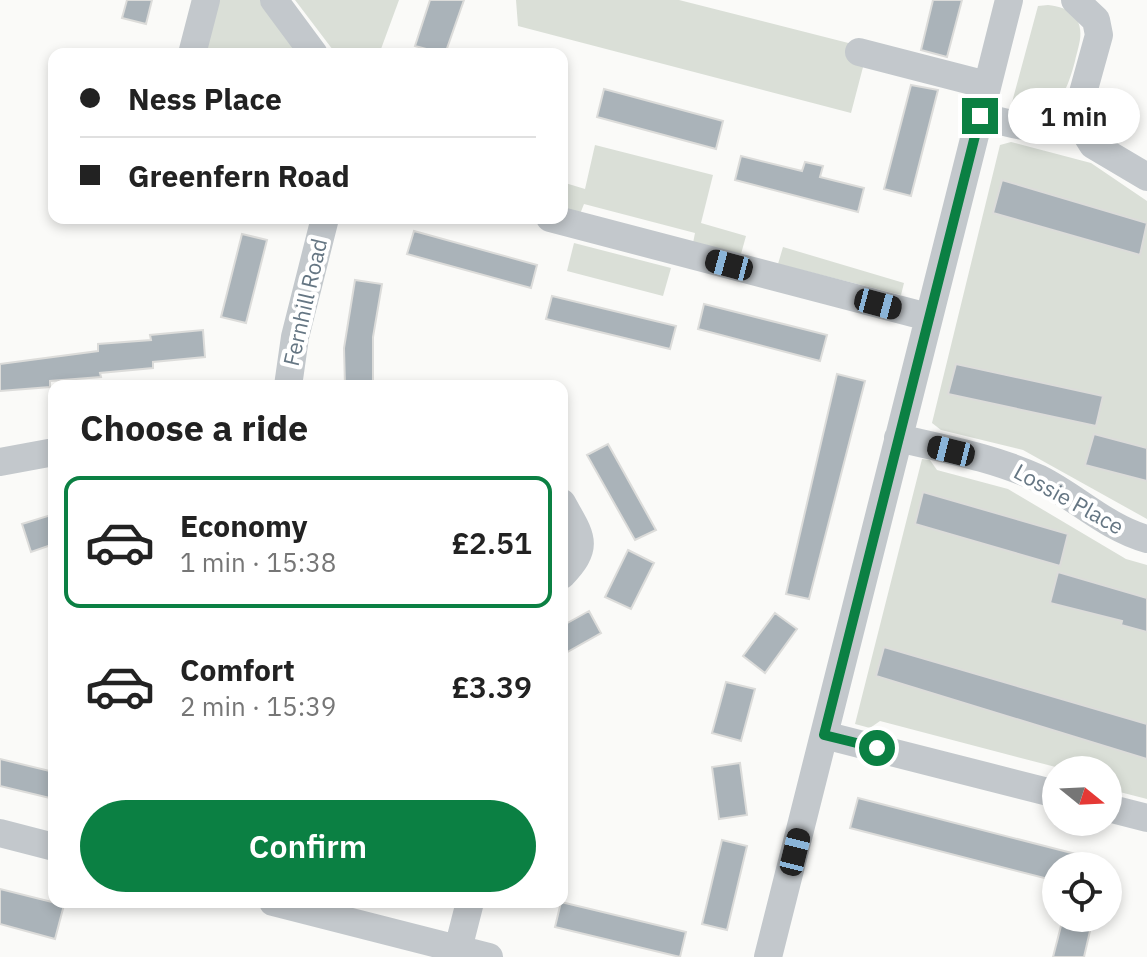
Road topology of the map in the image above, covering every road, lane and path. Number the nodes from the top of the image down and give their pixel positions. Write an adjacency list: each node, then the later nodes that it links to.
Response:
1 (206, 0): 5 (street)
2 (274, 0): 6 (street)
3 (1009, 0): 8 (street)
4 (1075, 0): 10 (street)
5 (194, 48)
6 (310, 48)
7 (859, 52): 8 (street)
8 (987, 85): 9 (street)
9 (980, 116): 10 (street); 14 (street)
10 (1076, 118): 11 (street)
11 (1147, 177)
12 (568, 223): 14 (street)
13 (323, 224): 15 (street, Fernhill Road)
14 (928, 317): 16 (street)
15 (289, 380)
16 (898, 438): 20 (street, Lossie Place); 22 (street)
17 (48, 453): 18 (street)
18 (0, 462)
19 (568, 514): 21 (street)
20 (1147, 539)
21 (568, 569)
22 (824, 735): 23 (street); 33 (street)
23 (1042, 790)
24 (1122, 812): 25 (street)
25 (1147, 818)
26 (0, 833): 27 (street)
27 (48, 845)
28 (291, 908): 30 (street)
29 (468, 908): 31 (street)
30 (403, 946): 31 (street)
31 (458, 949): 32 (street)
32 (489, 957)
33 (768, 957)

